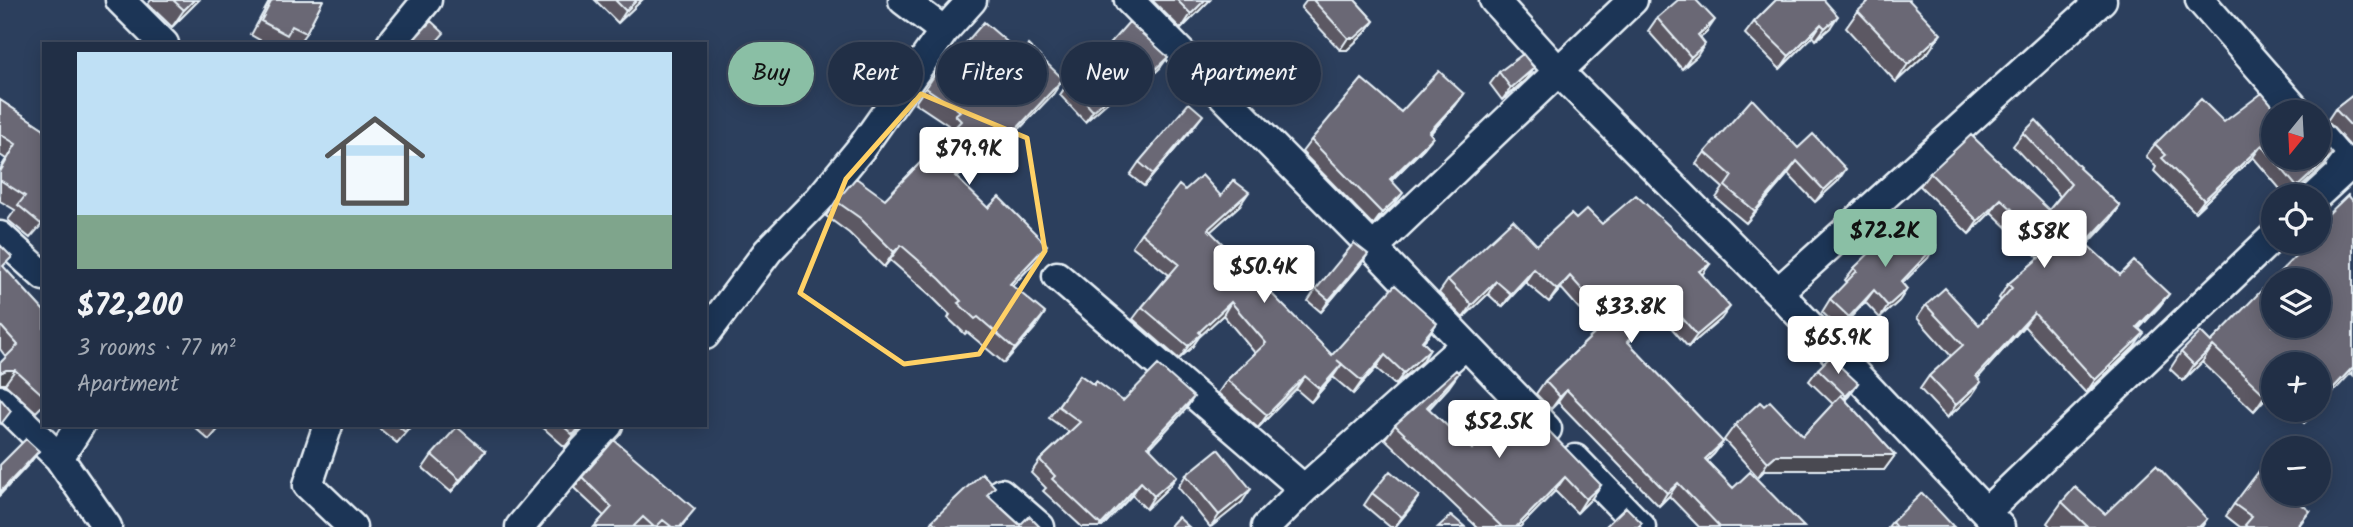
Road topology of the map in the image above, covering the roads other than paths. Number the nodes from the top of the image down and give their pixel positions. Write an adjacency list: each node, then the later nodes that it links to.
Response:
1 (120, 0): 11 (street)
2 (427, 0): 12 (street)
3 (903, 0): 10 (street)
4 (972, 0): 10 (street)
5 (1129, 0): 19 (street)
6 (1494, 0): 13 (street)
7 (1633, 0): 13 (street)
8 (2102, 0): 23 (street)
9 (2200, 0): 14 (street)
10 (944, 32): 24 (street)
11 (162, 42)
12 (393, 42)
13 (1559, 72): 19 (street); 23 (street)
14 (2288, 100)
15 (2331, 146): 16 (street)
16 (2350, 164): 17 (street)
17 (2329, 184)
18 (0, 236): 21 (street)
19 (1373, 248): 25 (street)
20 (2261, 249): 33 (street)
21 (42, 274)
22 (1057, 276): 31 (street)
23 (1778, 292): 33 (street)
24 (707, 332)
25 (1465, 345): 31 (street); 39 (street)
26 (0, 400): 30 (street)
27 (79, 427): 30 (street)
28 (327, 427): 35 (street)
29 (606, 427): 36 (street)
30 (59, 458): 34 (street)
31 (1304, 489): 38 (street)
32 (1001, 493): 37 (street)
33 (1993, 519)
34 (107, 527)
35 (352, 527)
36 (520, 527)
37 (1040, 527)
38 (1266, 527)
39 (1641, 527)

